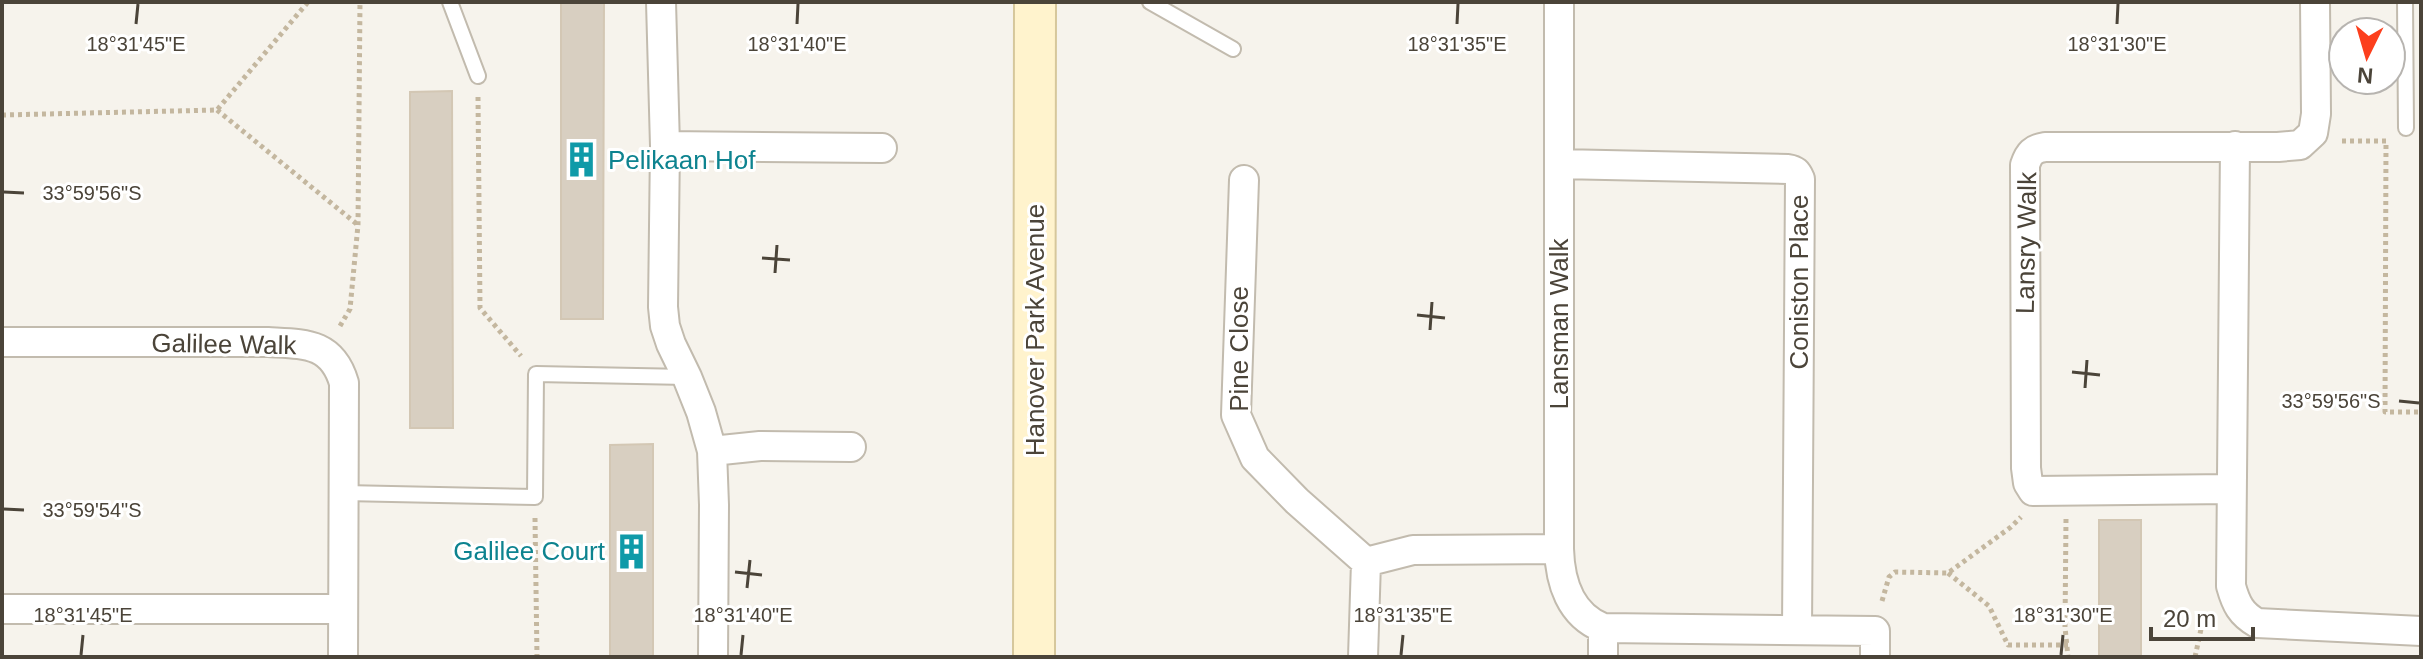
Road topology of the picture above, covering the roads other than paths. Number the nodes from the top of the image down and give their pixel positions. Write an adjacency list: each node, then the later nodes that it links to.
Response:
1 (450, 2): 9 (lane)
2 (661, 2): 11 (street)
3 (1035, 2): 32 (street, Hanover Park Avenue)
4 (1150, 2): 8 (lane)
5 (1559, 2): 14 (street, Lansman Walk)
6 (2315, 2): 12 (street)
7 (2405, 2): 10 (lane)
8 (1233, 49)
9 (478, 76)
10 (2406, 128)
11 (665, 146): 13 (street); 17 (street)
12 (2235, 146): 20 (street); 20 (street, Lansry Walk)
13 (882, 148)
14 (1559, 164): 22 (street, Lansman Walk); 27 (street, Coniston Place)
15 (1244, 180): 23 (street, Pine Close)
16 (2, 342): 21 (street, Galilee Walk)
17 (687, 377): 19 (street); 21 (lane)
18 (851, 447): 19 (street)
19 (712, 451): 31 (street)
20 (2231, 489): 28 (street)
21 (344, 493): 25 (street, Galilee Walk)
22 (1559, 549): 23 (street); 26 (street, Lansman Walk)
23 (1366, 562): 33 (street)
24 (2, 609): 25 (street)
25 (342, 609): 30 (street, Galilee Walk)
26 (1603, 628): 27 (street); 34 (street)
27 (1797, 630): 29 (street)
28 (2421, 631)
29 (1875, 644)
30 (343, 657)
31 (713, 657)
32 (1034, 657)
33 (1363, 657)
34 (1603, 657)

